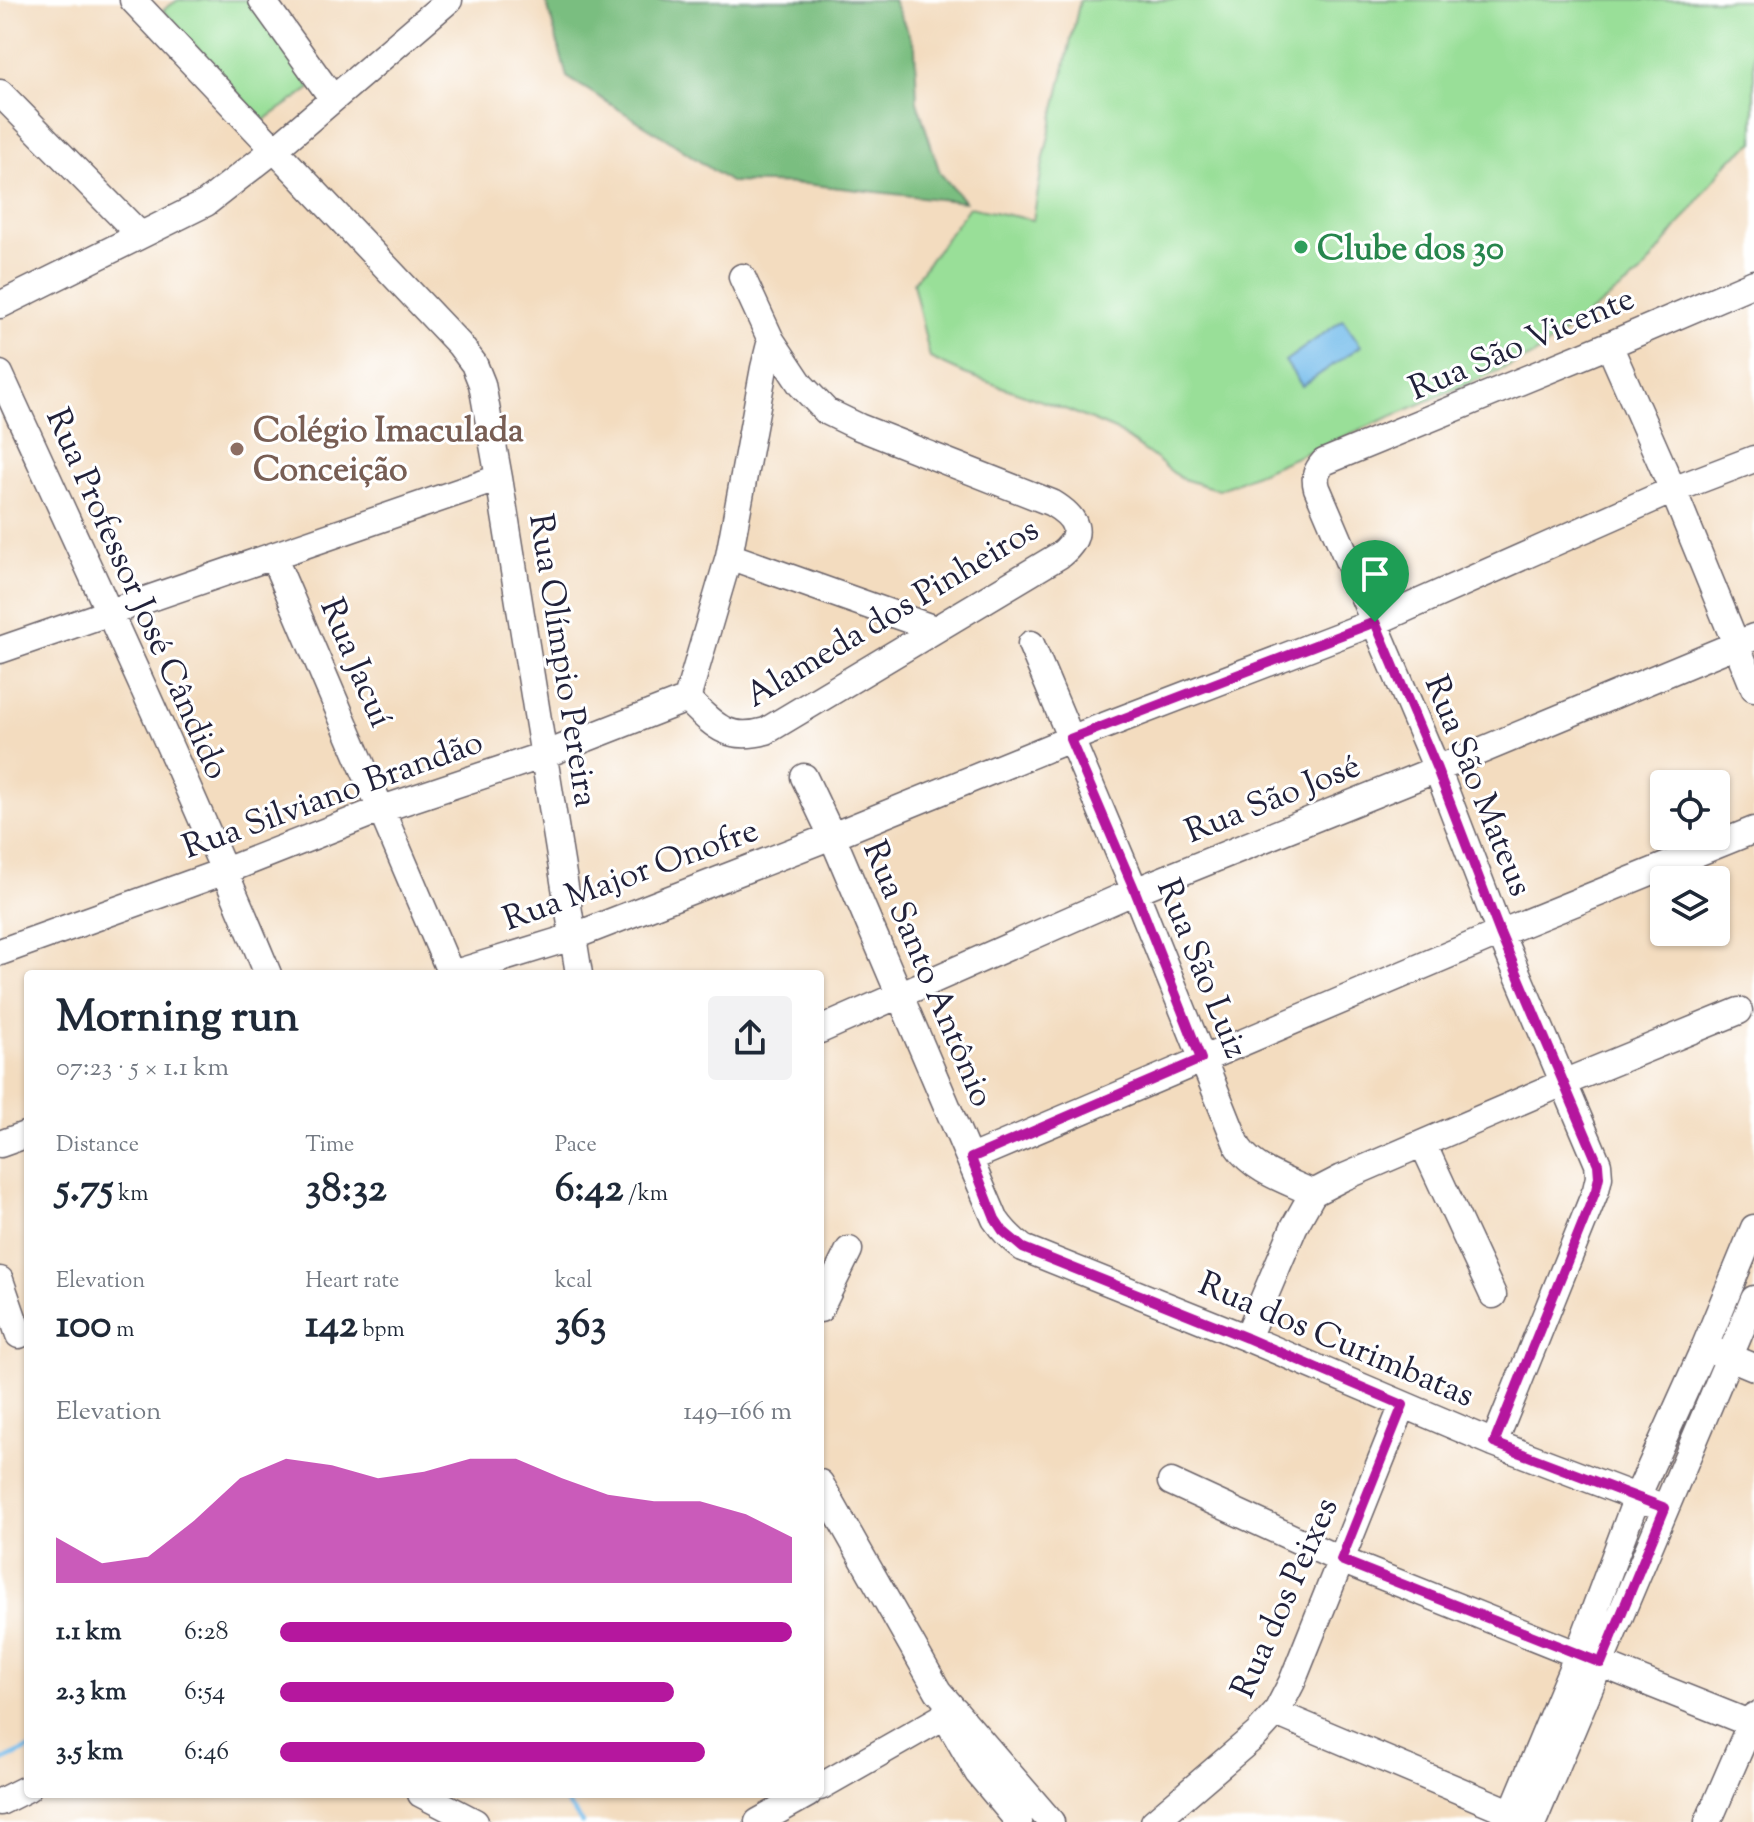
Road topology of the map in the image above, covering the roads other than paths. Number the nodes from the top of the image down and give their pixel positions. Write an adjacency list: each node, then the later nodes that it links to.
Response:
1 (133, 0): 6 (street, Rua Olímpio Pereira)
2 (262, 0): 5 (street)
3 (447, 1): 5 (street)
4 (2, 98): 7 (street)
5 (333, 99): 6 (street)
6 (275, 149): 7 (street); 16 (street, Rua Olímpio Pereira)
7 (140, 235): 10 (street)
8 (742, 277): 11 (street)
9 (1754, 283): 12 (street, Rua São Vicente)
10 (0, 305)
11 (771, 340): 19 (street); 22 (street, Alameda dos Pinheiros)
12 (1609, 345): 15 (street, Rua São Vicente); 17 (street)
13 (0, 374): 20 (street, Rua Professor José Cândido)
14 (1754, 459): 17 (street, Rua Major Onofre)
15 (1317, 470): 21 (street, Rua São Mateus)
16 (499, 478): 18 (street); 29 (street, Rua Olímpio Pereira)
17 (1673, 490): 21 (street, Rua Major Onofre); 23 (street)
18 (273, 556): 20 (street); 32 (street, Rua Jacuí)
19 (729, 556): 22 (street); 27 (street)
20 (109, 612): 25 (street); 35 (street, Rua Professor José Cândido)
21 (1375, 622): 28 (street, Rua Major Onofre); 30 (street, Rua São Mateus)
22 (935, 629): 27 (street, Alameda dos Pinheiros)
23 (1746, 640): 26 (street); 30 (street, Rua São José)
24 (1031, 644): 28 (street, Rua São Luiz)
25 (0, 650)
26 (1754, 688)
27 (687, 699): 29 (street, Rua Silviano Brandão)
28 (1070, 739): 34 (street, Rua Major Onofre); 36 (street, Rua São Luiz)
29 (544, 755): 32 (street, Rua Silviano Brandão); 38 (street, Rua Olímpio Pereira)
30 (1437, 769): 36 (street, Rua São José); 37 (street, Rua São Mateus)
31 (804, 777): 34 (street, Rua Santo Antônio)
32 (382, 809): 35 (street, Rua Silviano Brandão); 41 (street, Rua Jacuí)
33 (1754, 830): 37 (street)
34 (832, 836): 38 (street, Rua Major Onofre); 44 (street, Rua Santo Antônio)
35 (225, 871): 39 (street, Rua Silviano Brandão); 40 (street, Rua Professor José Cândido)
36 (1135, 891): 44 (street, Rua São José); 47 (street, Rua São Luiz)
37 (1500, 933): 47 (street); 48 (street, Rua São Mateus)
38 (572, 937): 42 (street, Rua Major Onofre); 43 (street, Rua Olímpio Pereira)
39 (0, 952)
40 (266, 970)
41 (449, 970)
42 (464, 970)
43 (578, 970)
44 (900, 996): 46 (street, Rua São José); 52 (street, Rua Santo Antônio)
45 (1739, 1011): 48 (street)
46 (824, 1028)
47 (1201, 1059): 52 (street); 53 (street, Rua São Luiz)
48 (1563, 1083): 51 (street); 66 (street, Rua São Mateus)
49 (24, 1135): 50 (street)
50 (0, 1144)
51 (1423, 1144): 53 (street); 58 (street)
52 (971, 1158): 55 (street, Rua Santo Antônio)
53 (1313, 1193): 62 (street)
54 (1754, 1228): 63 (street)
55 (1012, 1240): 62 (street, Rua dos Curimbatas)
56 (849, 1250): 60 (street)
57 (0, 1280): 61 (street)
58 (1493, 1295)
59 (1754, 1299): 64 (street)
60 (824, 1301)
61 (16, 1337)
62 (1247, 1338): 65 (street, Rua dos Curimbatas)
63 (1705, 1346): 64 (street); 69 (street)
64 (1742, 1362): 70 (street)
65 (1403, 1405): 66 (street, Rua dos Curimbatas); 71 (street, Rua dos Peixes)
66 (1494, 1443): 69 (street, Rua dos Curimbatas)
67 (1171, 1482): 71 (street)
68 (824, 1490): 73 (street)
69 (1637, 1497): 70 (street, Rua dos Curimbatas); 72 (street)
70 (1665, 1508): 72 (street)
71 (1341, 1560): 72 (street); 74 (street, Rua dos Peixes)
72 (1590, 1659): 75 (street); 81 (street)
73 (946, 1706): 76 (street); 84 (street); 85 (street)
74 (1276, 1713): 81 (street); 86 (street, Rua dos Peixes)
75 (1753, 1722): 87 (street)
76 (824, 1784)
77 (24, 1790): 80 (street)
78 (429, 1798): 82 (street)
79 (801, 1798): 83 (street)
80 (0, 1802)
81 (1521, 1820)
82 (475, 1822)
83 (758, 1822)
84 (1019, 1822)
85 (1051, 1822)
86 (1154, 1822)
87 (1708, 1822)

